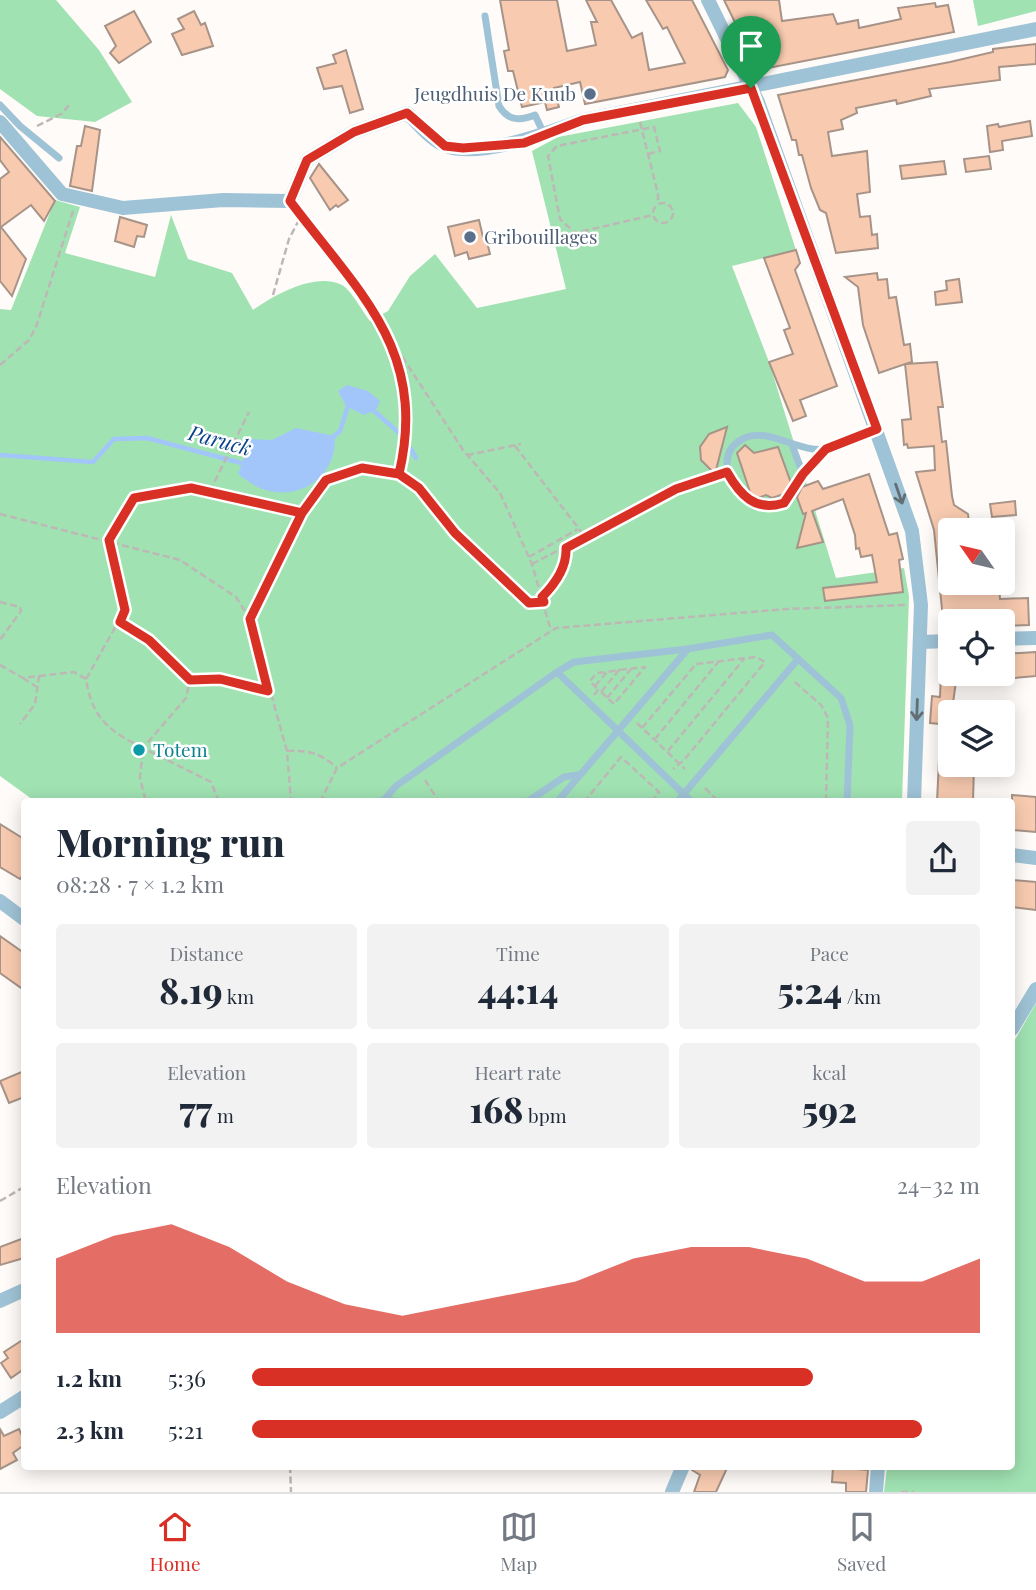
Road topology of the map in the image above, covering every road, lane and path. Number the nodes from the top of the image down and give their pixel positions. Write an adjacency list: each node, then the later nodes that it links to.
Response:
1 (708, 0): 4 (street)
2 (485, 16): 11 (lane)
3 (1036, 29): 4 (street)
4 (751, 88): 11 (street); 23 (street)
5 (71, 103): 9 (path)
6 (0, 105): 9 (lane)
7 (639, 119): 10 (path)
8 (0, 122): 14 (street)
9 (20, 126): 13 (lane)
10 (642, 128): 12 (path); 12 (path); 17 (path)
11 (544, 135): 15 (street)
12 (648, 154): 16 (path)
13 (59, 158)
14 (77, 198): 15 (street); 21 (path)
15 (290, 201): 18 (path)
16 (658, 204): 17 (path); 17 (path)
17 (653, 215)
18 (301, 216): 19 (path); 20 (path)
19 (273, 295)
20 (377, 318): 28 (path); 30 (path)
21 (0, 365)
22 (249, 412): 32 (path)
23 (877, 429): 27 (lane); 51 (street, one-way to 51)
24 (521, 444): 26 (path)
25 (792, 445): 27 (lane); 29 (lane); 31 (lane)
26 (515, 446): 28 (path); 35 (path)
27 (826, 449): 31 (lane)
28 (467, 455): 39 (path)
29 (727, 472): 31 (lane); 36 (path)
30 (399, 474): 33 (path); 43 (path)
31 (803, 474)
32 (210, 491): 33 (path); 37 (path)
33 (302, 513): 44 (path)
34 (0, 514): 37 (path)
35 (579, 528): 36 (path); 39 (path)
36 (586, 538): 38 (path)
37 (109, 540): 44 (path); 45 (path)
38 (566, 548): 40 (path); 41 (path)
39 (529, 557): 40 (path)
40 (532, 564): 41 (path)
41 (542, 597): 43 (path)
42 (0, 602): 49 (path)
43 (544, 602): 46 (path)
44 (250, 619): 68 (path)
45 (120, 622): 63 (path); 64 (path)
46 (551, 631)
47 (1036, 638): 48 (street)
48 (1015, 639)
49 (0, 640)
50 (938, 641): 51 (street)
51 (920, 642): 100 (street, one-way to 100)
52 (687, 649): 54 (lane); 59 (lane); 74 (lane)
53 (745, 659): 55 (path); 78 (path); 79 (path)
54 (798, 659): 85 (lane); 99 (lane)
55 (719, 661): 73 (path); 75 (path)
56 (0, 665): 62 (path)
57 (631, 669): 58 (path); 70 (path); 70 (path)
58 (619, 670): 60 (path); 69 (path)
59 (557, 672): 74 (lane); 89 (lane)
60 (607, 672): 66 (path); 66 (path)
61 (39, 676): 62 (path); 63 (path); 67 (path)
62 (23, 678): 67 (path)
63 (86, 680): 76 (path)
64 (190, 680): 68 (path); 76 (path)
65 (793, 680): 98 (path)
66 (595, 686): 69 (path)
67 (37, 687): 72 (path)
68 (268, 691): 77 (path)
69 (601, 692): 70 (path)
70 (607, 698)
71 (637, 723): 73 (path)
72 (20, 724)
73 (642, 728): 75 (path)
74 (617, 729): 82 (lane); 85 (lane)
75 (655, 739): 78 (path)
76 (143, 748): 86 (path); 87 (path)
77 (287, 751): 80 (path); 88 (path)
78 (668, 751): 79 (path)
79 (680, 761): 81 (path)
80 (337, 768)
81 (685, 769)
82 (578, 775): 91 (lane); 92 (lane)
83 (424, 777): 90 (path)
84 (705, 788): 97 (path)
85 (684, 794): 95 (lane); 96 (lane)
86 (145, 798)
87 (217, 798)
88 (291, 798)
89 (385, 798)
90 (437, 798)
91 (533, 798)
92 (559, 798)
93 (587, 798): 94 (path)
94 (655, 798)
95 (680, 798)
96 (688, 798)
97 (715, 798)
98 (826, 798)
99 (847, 798)
100 (914, 798)
101 (1015, 855): 102 (street)
102 (1036, 858)
103 (0, 901): 104 (street)
104 (21, 917)
105 (1036, 989): 106 (street)
106 (1015, 1025)
107 (21, 1189): 108 (path)
108 (0, 1201)
109 (21, 1291): 110 (street)
110 (0, 1301)
111 (21, 1399): 112 (street)
112 (0, 1412)
113 (290, 1470): 116 (path)
114 (681, 1470): 117 (street)
115 (878, 1470): 118 (street)
116 (291, 1492)
117 (672, 1492)
118 (876, 1492)
119 (901, 1492): 120 (path)
120 (914, 1492)

